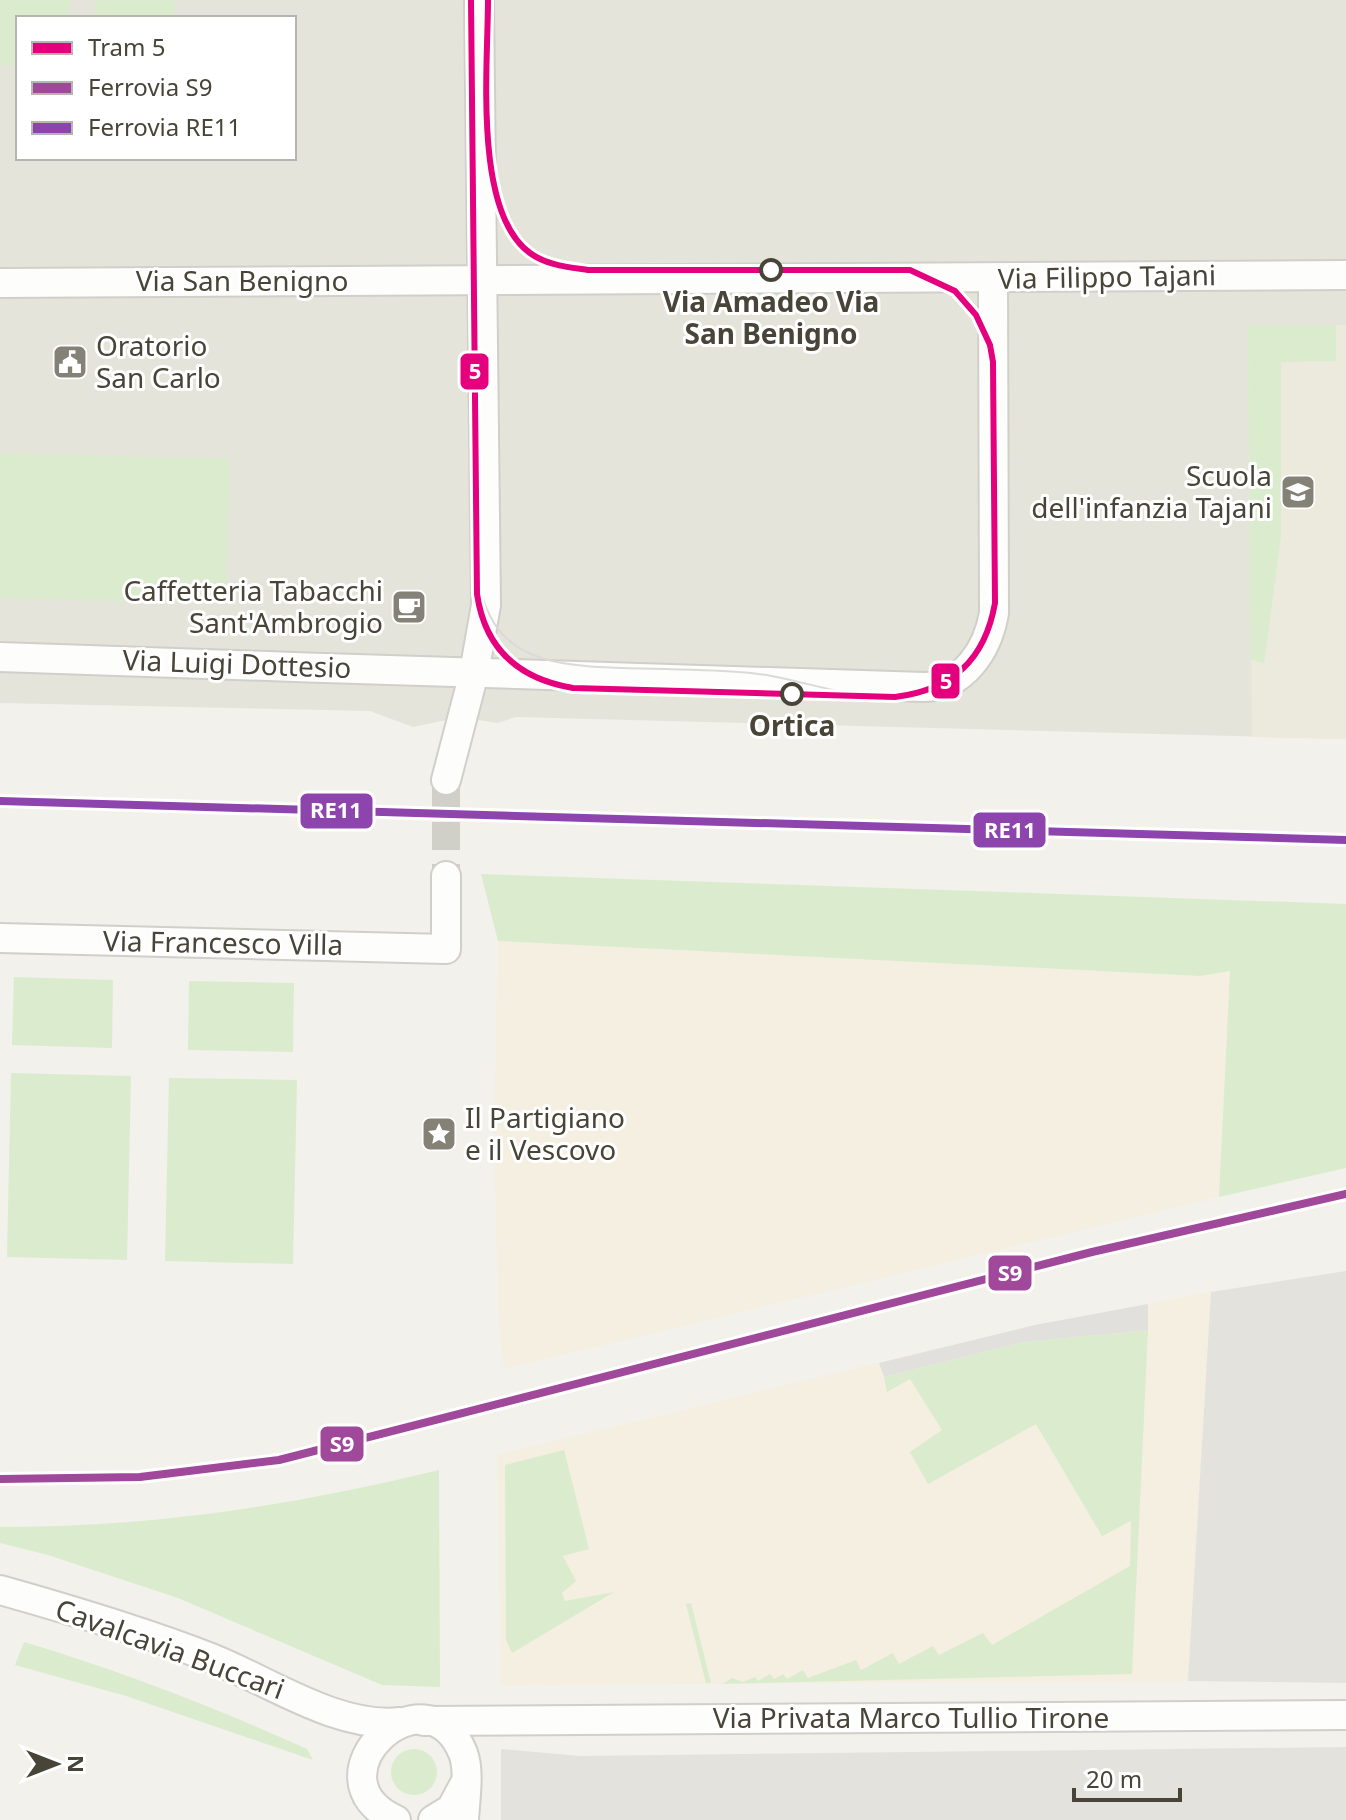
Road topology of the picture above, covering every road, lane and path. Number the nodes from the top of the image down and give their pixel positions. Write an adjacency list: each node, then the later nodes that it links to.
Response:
1 (479, 0): 3 (street)
2 (1346, 275): 4 (street, Via Filippo Tajani)
3 (483, 279): 4 (street, Via Filippo Tajani); 5 (street, Via San Benigno); 7 (street)
4 (993, 279): 7 (street, Via Luigi Dottesio)
5 (0, 283)
6 (0, 657): 7 (street, Via Luigi Dottesio)
7 (474, 673): 8 (street)
8 (446, 780)
9 (446, 876): 10 (street, Via Francesco Villa)
10 (0, 938)
11 (0, 1590): 12 (street, Cavalcavia Buccari)
12 (336, 1714): 15 (street, Cavalcavia Buccari); 17 (street)
13 (1346, 1715): 14 (street, Via Privata Marco Tullio Tirone)
14 (476, 1721): 15 (street, Via Privata Marco Tullio Tirone); 16 (street)
15 (412, 1722): 16 (street); 17 (street)
16 (461, 1749): 18 (street)
17 (364, 1763): 19 (street)
18 (464, 1785): 20 (street); 21 (street)
19 (390, 1819)
20 (433, 1820)
21 (464, 1820)

